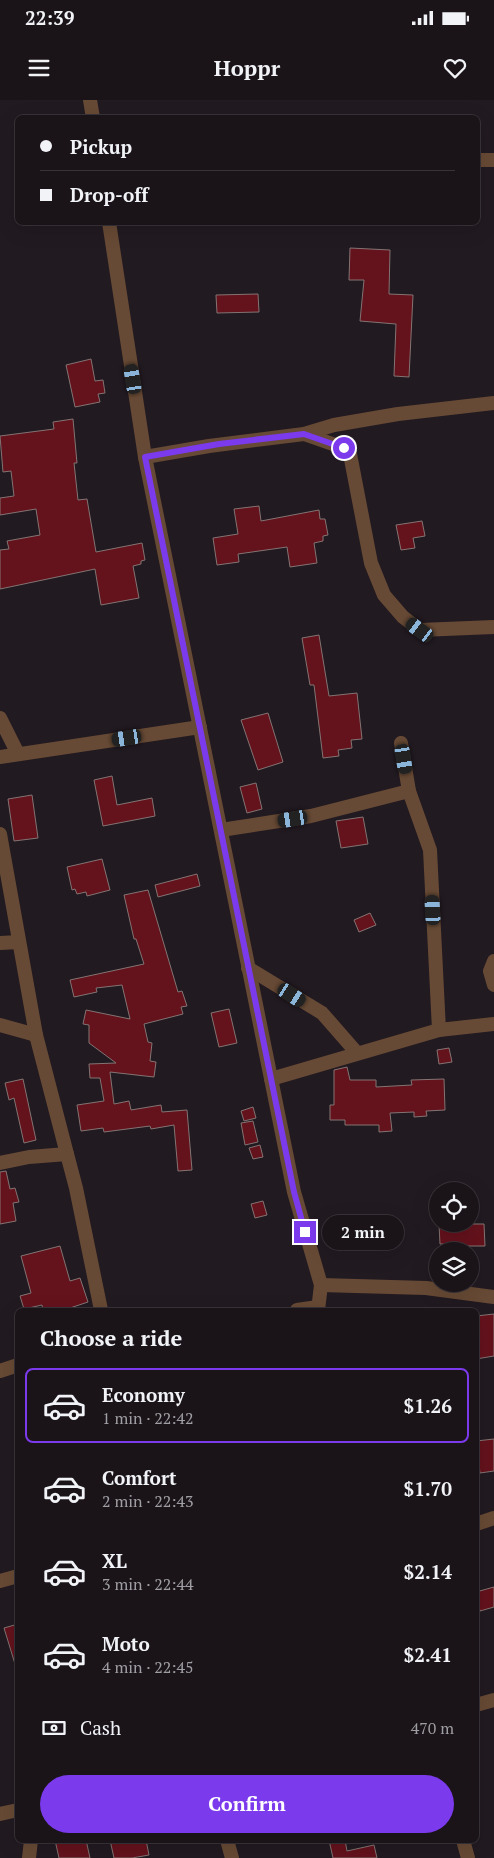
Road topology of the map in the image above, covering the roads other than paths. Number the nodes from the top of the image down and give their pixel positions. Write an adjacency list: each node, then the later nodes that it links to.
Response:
1 (90, 100): 2 (street)
2 (92, 115)
3 (480, 160): 4 (street)
4 (494, 160)
5 (109, 225): 8 (street)
6 (494, 403): 7 (street)
7 (304, 434): 8 (street); 9 (street)
8 (145, 457): 11 (street)
9 (494, 627)
10 (0, 718): 13 (street)
11 (200, 727): 13 (street); 16 (street)
12 (401, 743): 15 (street)
13 (18, 754): 14 (street)
14 (0, 756)
15 (409, 791): 16 (street); 25 (street)
16 (220, 830): 21 (street)
17 (0, 834): 18 (street)
18 (19, 942): 19 (street); 26 (street)
19 (0, 943)
20 (494, 961): 22 (street)
21 (248, 968): 27 (street); 28 (street)
22 (494, 985)
23 (494, 1024): 25 (street)
24 (0, 1025): 26 (street)
25 (439, 1030): 27 (street)
26 (36, 1035): 29 (street)
27 (357, 1053): 28 (street)
28 (271, 1079): 31 (street)
29 (67, 1154): 30 (street); 33 (street)
30 (0, 1163)
31 (320, 1285): 32 (street); 34 (street)
32 (494, 1297)
33 (101, 1308)
34 (318, 1308)
35 (15, 1366): 36 (street)
36 (0, 1370)
37 (494, 1518): 38 (street)
38 (479, 1523)
39 (15, 1577): 40 (street)
40 (0, 1581)
41 (494, 1700): 42 (street)
42 (479, 1704)
43 (15, 1811): 44 (street)
44 (0, 1814)
45 (31, 1843): 48 (street)
46 (228, 1843): 49 (street)
47 (464, 1843): 50 (street)
48 (29, 1858)
49 (232, 1858)
50 (468, 1858)

